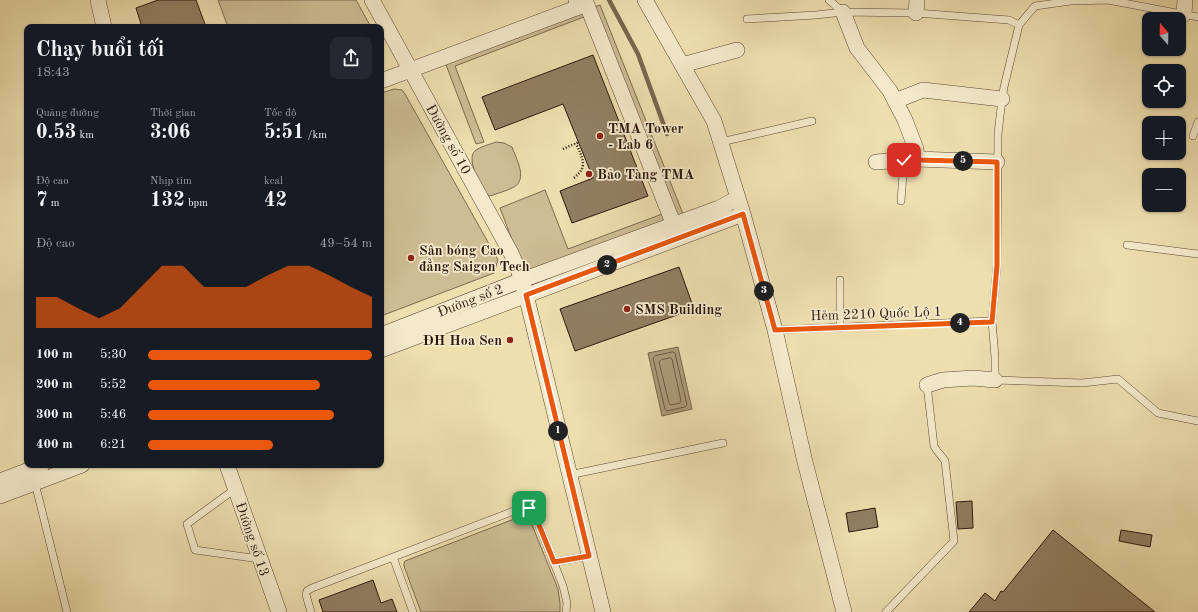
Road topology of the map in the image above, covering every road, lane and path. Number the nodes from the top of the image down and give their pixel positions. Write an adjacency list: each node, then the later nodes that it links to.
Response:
1 (98, 0): 11 (street)
2 (372, 0): 15 (street, Đường số 10)
3 (576, 0): 15 (street)
4 (585, 0): 31 (street)
5 (645, 0): 14 (street)
6 (830, 0): 9 (lane)
7 (916, 6): 9 (lane); 12 (lane)
8 (1189, 10): 12 (lane)
9 (843, 12): 10 (lane); 18 (street)
10 (747, 19)
11 (103, 24)
12 (1019, 25): 17 (lane)
13 (737, 50): 14 (street)
14 (682, 65): 22 (street)
15 (410, 70): 16 (street); 35 (street, Đường số 10)
16 (384, 80)
17 (1002, 99): 18 (street); 26 (lane)
18 (895, 101): 24 (street)
19 (812, 121): 22 (lane)
20 (1198, 122): 21 (lane)
21 (1193, 136)
22 (721, 142): 28 (street)
23 (563, 149): 27 (path)
24 (911, 160): 25 (street); 26 (street); 29 (lane)
25 (876, 162)
26 (997, 162): 36 (lane)
27 (574, 178)
28 (738, 198): 30 (street); 31 (street, Đường số 2)
29 (901, 201)
30 (743, 214): 31 (street, Đường số 2); 38 (street)
31 (676, 231): 35 (street, Đường số 2)
32 (1127, 245): 33 (lane)
33 (1198, 254)
34 (840, 280): 37 (lane)
35 (524, 288): 39 (street, Đường số 2); 40 (street, Đường số 2); 48 (street, Đường số 10)
36 (992, 322): 37 (lane, Hẻm 2210 Quốc Lộ 1); 41 (lane)
37 (840, 328): 38 (lane, Hẻm 2210 Quốc Lộ 1)
38 (775, 330): 63 (street)
39 (384, 334)
40 (384, 348)
41 (995, 380): 42 (street); 43 (lane)
42 (927, 385): 64 (lane)
43 (1198, 421)
44 (723, 443): 48 (lane)
45 (34, 468): 49 (street)
46 (74, 468): 50 (street)
47 (228, 468): 51 (street, Đường số 13)
48 (569, 475): 53 (street, Đường số 10)
49 (0, 481)
50 (34, 483): 52 (street); 57 (lane)
51 (235, 489): 55 (street, Đường số 13); 55 (lane)
52 (0, 496)
53 (589, 556): 56 (lane); 62 (street, Đường số 10)
54 (393, 557): 56 (lane); 59 (lane); 60 (lane)
55 (260, 559): 58 (street, Đường số 13)
56 (554, 562): 61 (lane)
57 (67, 612)
58 (279, 612)
59 (311, 612)
60 (413, 612)
61 (566, 612)
62 (603, 612)
63 (844, 612)
64 (886, 612)

